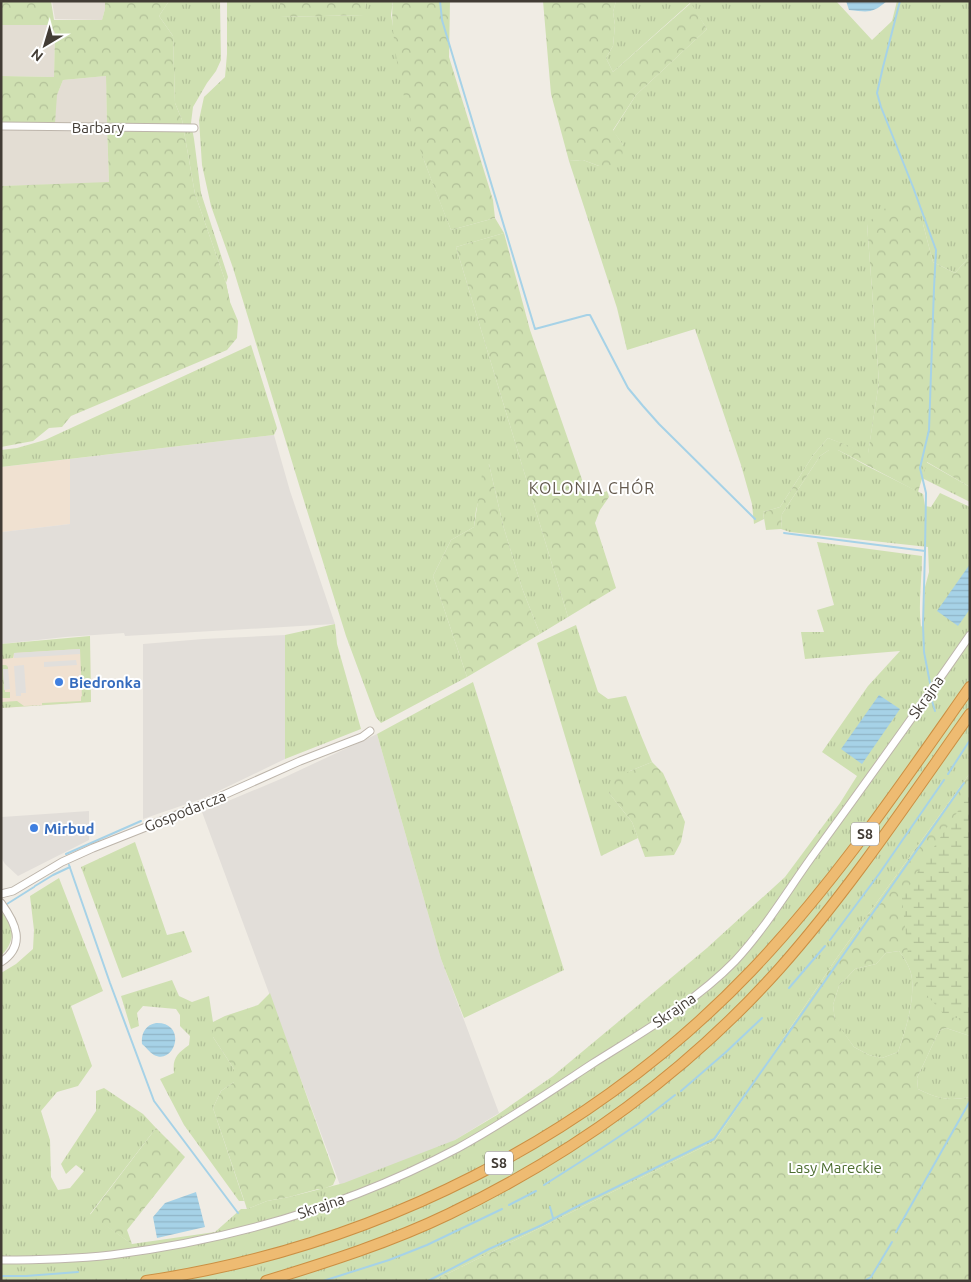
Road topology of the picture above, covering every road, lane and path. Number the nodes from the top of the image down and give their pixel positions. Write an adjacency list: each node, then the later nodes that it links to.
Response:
1 (1, 126): 2 (street, Barbary)
2 (194, 128)
3 (970, 635): 10 (street, Skrajna)
4 (970, 687): 11 (highway, S8)
5 (970, 714): 12 (highway, S8)
6 (370, 731): 7 (street, Gospodarcza)
7 (1, 894)
8 (1, 902): 9 (street)
9 (1, 962)
10 (1, 1260)
11 (146, 1281)
12 (266, 1281)

